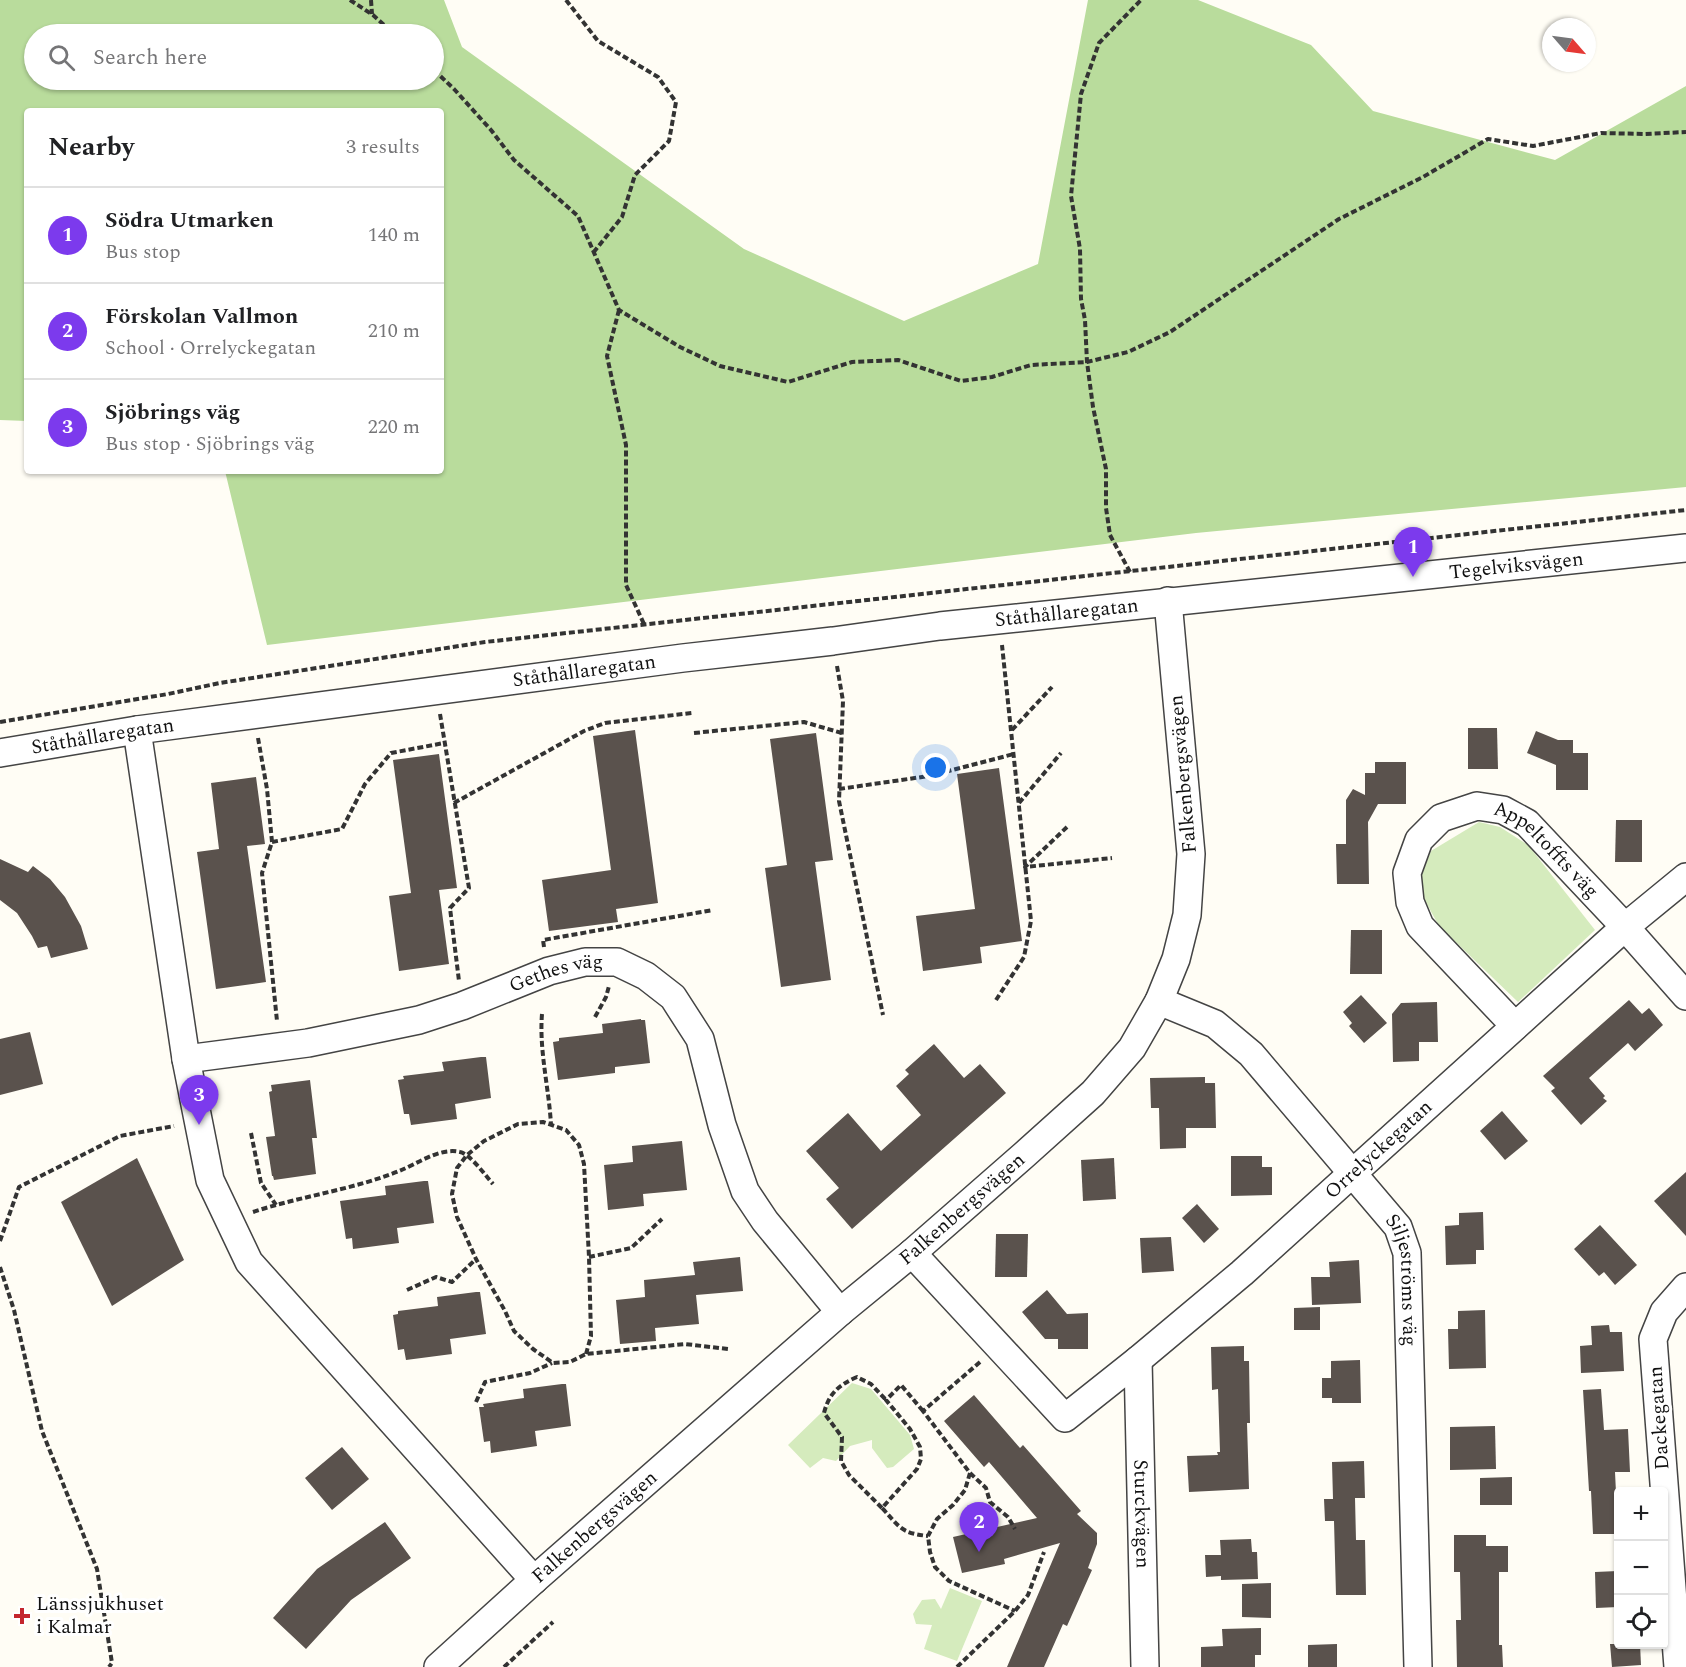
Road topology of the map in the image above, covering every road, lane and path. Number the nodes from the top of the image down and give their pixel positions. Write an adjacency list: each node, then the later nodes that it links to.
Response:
1 (350, 0): 5 (path)
2 (371, 0): 5 (path)
3 (566, 0): 9 (path)
4 (1141, 0): 11 (path)
5 (373, 15): 6 (path)
6 (383, 24)
7 (444, 80): 9 (path)
8 (1686, 132): 11 (path)
9 (593, 253): 10 (path)
10 (619, 310): 11 (path); 17 (path)
11 (1087, 362): 14 (path)
12 (1686, 510): 14 (path)
13 (1686, 548): 15 (street, Tegelviksvägen)
14 (1130, 572): 17 (path)
15 (1168, 601): 16 (street, Ståthållaregatan); 45 (street, Falkenbergsvägen)
16 (1000, 620): 18 (street, Ståthållaregatan); 25 (path)
17 (644, 624): 23 (path)
18 (833, 641): 20 (street, Ståthållaregatan); 27 (path)
19 (1052, 687): 25 (path)
20 (436, 689): 22 (street, Ståthållaregatan); 28 (path)
21 (692, 713): 33 (path)
22 (253, 714): 24 (street, Ståthållaregatan); 36 (path)
23 (0, 722)
24 (137, 730): 29 (street, Ståthållaregatan); 51 (street)
25 (1011, 730): 31 (path)
26 (694, 733): 27 (path)
27 (842, 733): 32 (path)
28 (444, 743): 33 (path); 36 (path)
29 (0, 753)
30 (1061, 753): 34 (path)
31 (1014, 754): 32 (path); 34 (path)
32 (839, 789): 48 (path)
33 (454, 803): 46 (path)
34 (1019, 803): 38 (path)
35 (1067, 827): 38 (path)
36 (272, 842): 50 (path)
37 (1112, 858): 38 (path)
38 (1025, 867): 44 (path)
39 (1686, 878): 41 (street, Orrelyckegatan)
40 (713, 910): 42 (path)
41 (1625, 927): 43 (street, Appeltoffts väg); 49 (street, Orrelyckegatan); 49 (street, Appeltoffts väg)
42 (549, 971): 46 (street, Gethes väg); 68 (street, Gethes väg)
43 (1686, 996)
44 (996, 1000)
45 (1158, 1001): 56 (street, Siljeströms väg); 62 (street, Falkenbergsvägen)
46 (462, 1006): 50 (street, Gethes väg)
47 (542, 1014): 53 (path)
48 (883, 1015)
49 (1515, 1026): 56 (street, Orrelyckegatan)
50 (280, 1046): 51 (street, Gethes väg)
51 (186, 1059): 52 (street)
52 (198, 1121): 60 (street); 61 (path)
53 (552, 1125): 55 (path); 63 (path)
54 (251, 1133): 58 (path)
55 (467, 1155): 57 (path); 58 (path); 64 (path)
56 (1352, 1173): 72 (street, Orrelyckegatan); 90 (street, Siljeströms väg)
57 (493, 1184)
58 (276, 1204): 60 (path)
59 (662, 1219): 63 (path)
60 (229, 1220): 82 (street)
61 (0, 1241)
62 (912, 1253): 68 (street, Falkenbergsvägen); 69 (street)
63 (589, 1257): 71 (path)
64 (476, 1259): 67 (path); 73 (path)
65 (0, 1267): 86 (path)
66 (1686, 1287): 91 (street, Dackegatan)
67 (407, 1290)
68 (840, 1312): 82 (street, Falkenbergsvägen)
69 (997, 1345): 72 (street, Orrelyckegatan); 76 (path)
70 (728, 1349): 71 (path)
71 (586, 1354): 73 (path)
72 (1138, 1360): 89 (street, Sturckvägen)
73 (553, 1363): 75 (path)
74 (886, 1400): 76 (path); 78 (path); 78 (path)
75 (476, 1402)
76 (923, 1411): 77 (path)
77 (970, 1473): 79 (path); 80 (path)
78 (882, 1508): 80 (path)
79 (1015, 1529)
80 (928, 1536): 83 (path)
81 (1044, 1552): 83 (path)
82 (534, 1580): 87 (street, Falkenbergsvägen)
83 (1015, 1611): 85 (path)
84 (554, 1622): 88 (path)
85 (960, 1666)
86 (109, 1667)
87 (438, 1667)
88 (504, 1667)
89 (1145, 1667)
90 (1418, 1667)
91 (1678, 1667)

